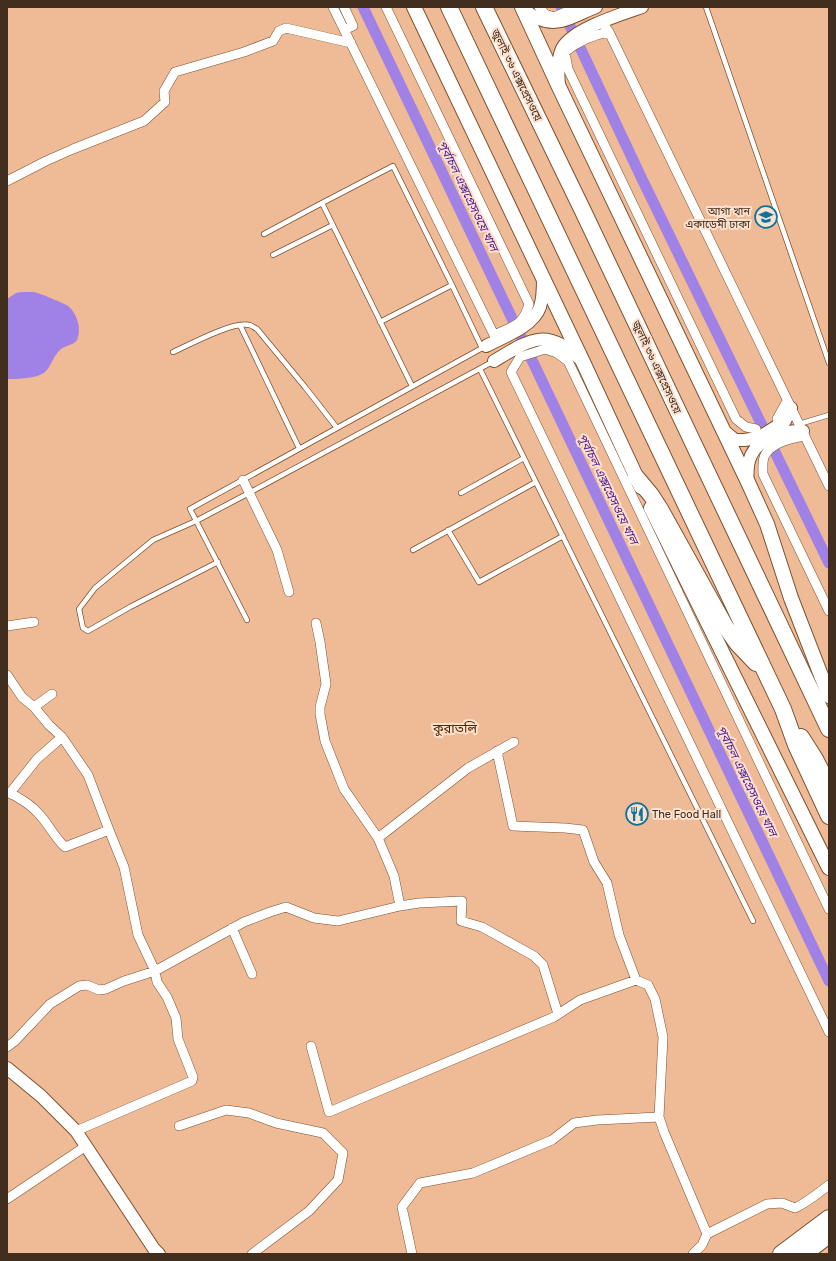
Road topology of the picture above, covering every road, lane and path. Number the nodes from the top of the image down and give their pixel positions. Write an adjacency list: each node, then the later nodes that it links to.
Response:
1 (333, 7): 14 (street)
2 (344, 7): 14 (street)
3 (386, 7): 26 (street)
4 (414, 7): 24 (main road)
5 (449, 7): 63 (highway)
6 (484, 7): 68 (highway, জুলাই ৩৬ এক্সপ্রেসওয়ে)
7 (539, 7): 12 (street)
8 (642, 7): 13 (street)
9 (706, 7): 33 (lane)
10 (522, 8): 12 (street); 18 (main road)
11 (586, 8): 12 (street)
12 (554, 20)
13 (597, 27): 15 (street); 15 (street); 17 (street)
14 (344, 30): 16 (street)
15 (609, 32): 36 (street)
16 (351, 43): 19 (street); 29 (street)
17 (566, 48): 18 (street); 39 (street)
18 (559, 87): 41 (main road)
19 (7, 181)
20 (322, 203): 21 (lane); 22 (lane); 25 (lane)
21 (333, 226): 23 (lane); 27 (lane)
22 (264, 234)
23 (273, 255)
24 (543, 279): 26 (street); 32 (main road)
25 (452, 285): 27 (lane); 29 (lane)
26 (535, 305): 29 (street)
27 (380, 322): 35 (lane)
28 (240, 324): 30 (lane); 38 (lane); 42 (lane)
29 (489, 342): 35 (lane)
30 (173, 352)
31 (494, 361): 32 (street); 34 (lane)
32 (583, 362): 44 (main road)
33 (829, 363)
34 (480, 369): 43 (lane); 49 (lane)
35 (412, 386): 38 (lane)
36 (786, 411): 40 (street); 41 (street)
37 (829, 415): 40 (lane)
38 (336, 428): 42 (lane)
39 (756, 429)
40 (800, 430): 46 (street); 48 (street); 57 (street)
41 (724, 431): 46 (main road)
42 (299, 448): 45 (lane)
43 (524, 458): 47 (lane); 50 (lane)
44 (636, 477): 63 (highway); 77 (main road)
45 (243, 480): 49 (street); 51 (lane)
46 (747, 480): 65 (main road)
47 (536, 482): 52 (lane); 53 (lane)
48 (829, 486)
49 (249, 493): 51 (lane); 56 (street)
50 (461, 493)
51 (196, 521): 55 (lane); 55 (lane)
52 (448, 530): 53 (lane); 54 (lane)
53 (563, 536): 80 (lane)
54 (413, 550)
55 (218, 562): 58 (lane)
56 (289, 592)
57 (829, 611)
58 (248, 620)
59 (34, 622): 61 (street)
60 (316, 623): 76 (street)
61 (7, 626)
62 (7, 675): 66 (street)
63 (770, 682): 67 (highway)
64 (52, 694): 66 (street)
65 (829, 696)
66 (34, 707): 69 (street)
67 (783, 709): 72 (highway); 74 (highway)
68 (829, 729)
69 (62, 737): 73 (street); 75 (street)
70 (514, 742): 71 (street)
71 (497, 751): 76 (street); 84 (street)
72 (829, 787)
73 (8, 792): 75 (street)
74 (829, 816)
75 (109, 830): 82 (street)
76 (378, 838): 78 (street)
77 (829, 868)
78 (400, 906): 81 (street); 85 (street)
79 (829, 909): 86 (street)
80 (753, 921)
81 (232, 928): 82 (street); 83 (street)
82 (155, 971): 88 (street); 92 (street)
83 (252, 974)
84 (636, 980): 85 (street); 90 (street)
85 (558, 1014): 87 (street)
86 (829, 1032)
87 (311, 1046)
88 (7, 1047)
89 (7, 1068): 92 (street)
90 (659, 1117): 97 (street); 101 (street)
91 (179, 1126): 100 (street)
92 (76, 1131): 93 (street)
93 (86, 1146): 95 (street); 99 (street)
94 (829, 1185): 97 (street)
95 (7, 1199)
96 (829, 1218): 103 (highway)
97 (707, 1234): 102 (street)
98 (829, 1235): 104 (highway)
99 (159, 1254)
100 (252, 1254)
101 (412, 1254)
102 (693, 1254)
103 (781, 1254)
104 (804, 1254)

